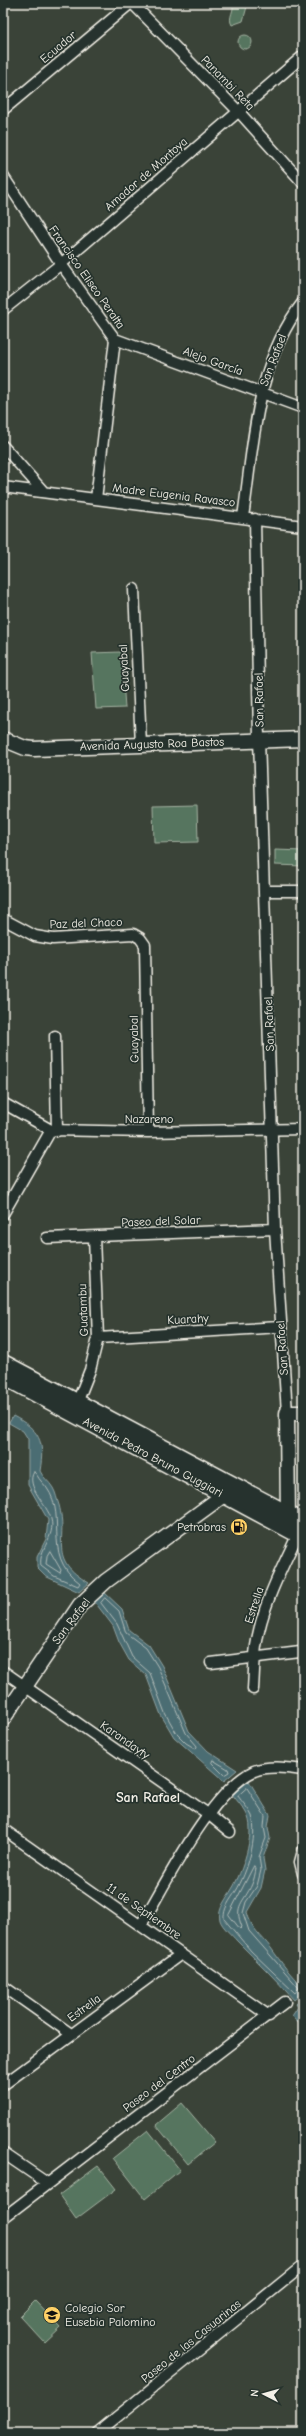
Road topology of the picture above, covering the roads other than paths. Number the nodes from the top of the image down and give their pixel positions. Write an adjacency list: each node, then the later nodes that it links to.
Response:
1 (131, 3): 3 (street, Ecuador); 4 (street, Panambi Reta)
2 (303, 56): 4 (street, Amador de Montoya)
3 (3, 110)
4 (239, 112): 6 (street, Panambi Reta); 7 (street, Amador de Montoya)
5 (3, 176): 7 (street, Francisco Eliseo Peralta)
6 (303, 183)
7 (61, 264): 9 (street, Amador de Montoya); 10 (street, Francisco Eliseo Peralta)
8 (303, 302): 11 (street, San Rafael)
9 (3, 310)
10 (115, 339): 11 (street, Alejo García); 16 (street, Francisco Eliseo Peralta)
11 (261, 392): 12 (street, Alejo García); 17 (street, San Rafael)
12 (303, 408)
13 (3, 446): 15 (street)
14 (3, 486): 15 (street, Madre Eugenia Ravasco)
15 (43, 491): 16 (street, Madre Eugenia Ravasco)
16 (96, 499): 17 (street, Madre Eugenia Ravasco)
17 (243, 517): 18 (street, Madre Eugenia Ravasco)
18 (255, 519): 19 (street, Madre Eugenia Ravasco); 21 (street, San Rafael)
19 (303, 526)
20 (134, 589): 24 (street, Guayabal)
21 (259, 739): 22 (street, Avenida Augusto Roa Bastos); 24 (street, Avenida Augusto Roa Bastos); 25 (street, San Rafael)
22 (303, 739)
23 (4, 742): 24 (street, Avenida Augusto Roa Bastos)
24 (141, 745)
25 (266, 891): 26 (street); 32 (street, San Rafael)
26 (303, 891)
27 (3, 920): 28 (street, Paz del Chaco)
28 (145, 945): 34 (street, Guayabal)
29 (55, 1036): 33 (street)
30 (3, 1103): 33 (street, Nazareno)
31 (303, 1129): 32 (street, Nazareno)
32 (272, 1130): 34 (street, Nazareno); 36 (street, San Rafael)
33 (54, 1131): 34 (street, Nazareno); 35 (street)
34 (148, 1132)
35 (3, 1214)
36 (275, 1229): 37 (street, Paseo del Solar); 39 (street, San Rafael)
37 (94, 1237): 38 (street, Paseo del Solar); 40 (street, Guatambu)
38 (47, 1238)
39 (280, 1327): 40 (street, Kuarahy); 44 (street, San Rafael)
40 (98, 1338): 43 (street, Guatambu)
41 (3, 1363): 43 (main road, Avenida Pedro Bruno Guggiari)
42 (3, 1376): 47 (main road, Avenida Pedro Bruno Guggiari)
43 (77, 1403): 46 (main road, Avenida Pedro Bruno Guggiari)
44 (287, 1412): 45 (street); 48 (street, San Rafael)
45 (303, 1412)
46 (237, 1485): 47 (street, San Rafael); 48 (main road, Avenida Pedro Bruno Guggiari)
47 (224, 1495): 49 (main road, Avenida Pedro Bruno Guggiari); 54 (street, San Rafael)
48 (288, 1513): 49 (main road, Avenida Pedro Bruno Guggiari)
49 (298, 1530): 51 (street, Estrella)
50 (300, 1652): 51 (street)
51 (255, 1656): 52 (street); 55 (street, Estrella)
52 (211, 1663)
53 (3, 1671): 54 (street, Karandayty)
54 (25, 1686): 56 (street, San Rafael); 58 (street, Karandayty)
55 (253, 1689)
56 (3, 1719)
57 (303, 1770): 58 (street)
58 (208, 1814): 60 (street, Karandayty); 63 (street)
59 (3, 1829): 63 (street, 11 de Septiembre)
60 (230, 1832)
61 (303, 1851): 62 (street)
62 (303, 1874)
63 (141, 1924): 64 (street, 11 de Septiembre)
64 (181, 1954): 67 (street, 11 de Septiembre); 68 (street, Estrella)
65 (3, 1986): 68 (street)
66 (285, 2002): 67 (street, Paseo del Centro)
67 (269, 2016): 71 (street, Paseo del Centro)
68 (71, 2034): 69 (street, Estrella)
69 (3, 2085)
70 (3, 2153): 71 (street)
71 (47, 2183): 72 (street, Paseo del Centro)
72 (3, 2218)
73 (300, 2268): 74 (street, Paseo de las Casuarinas)
74 (97, 2433)

